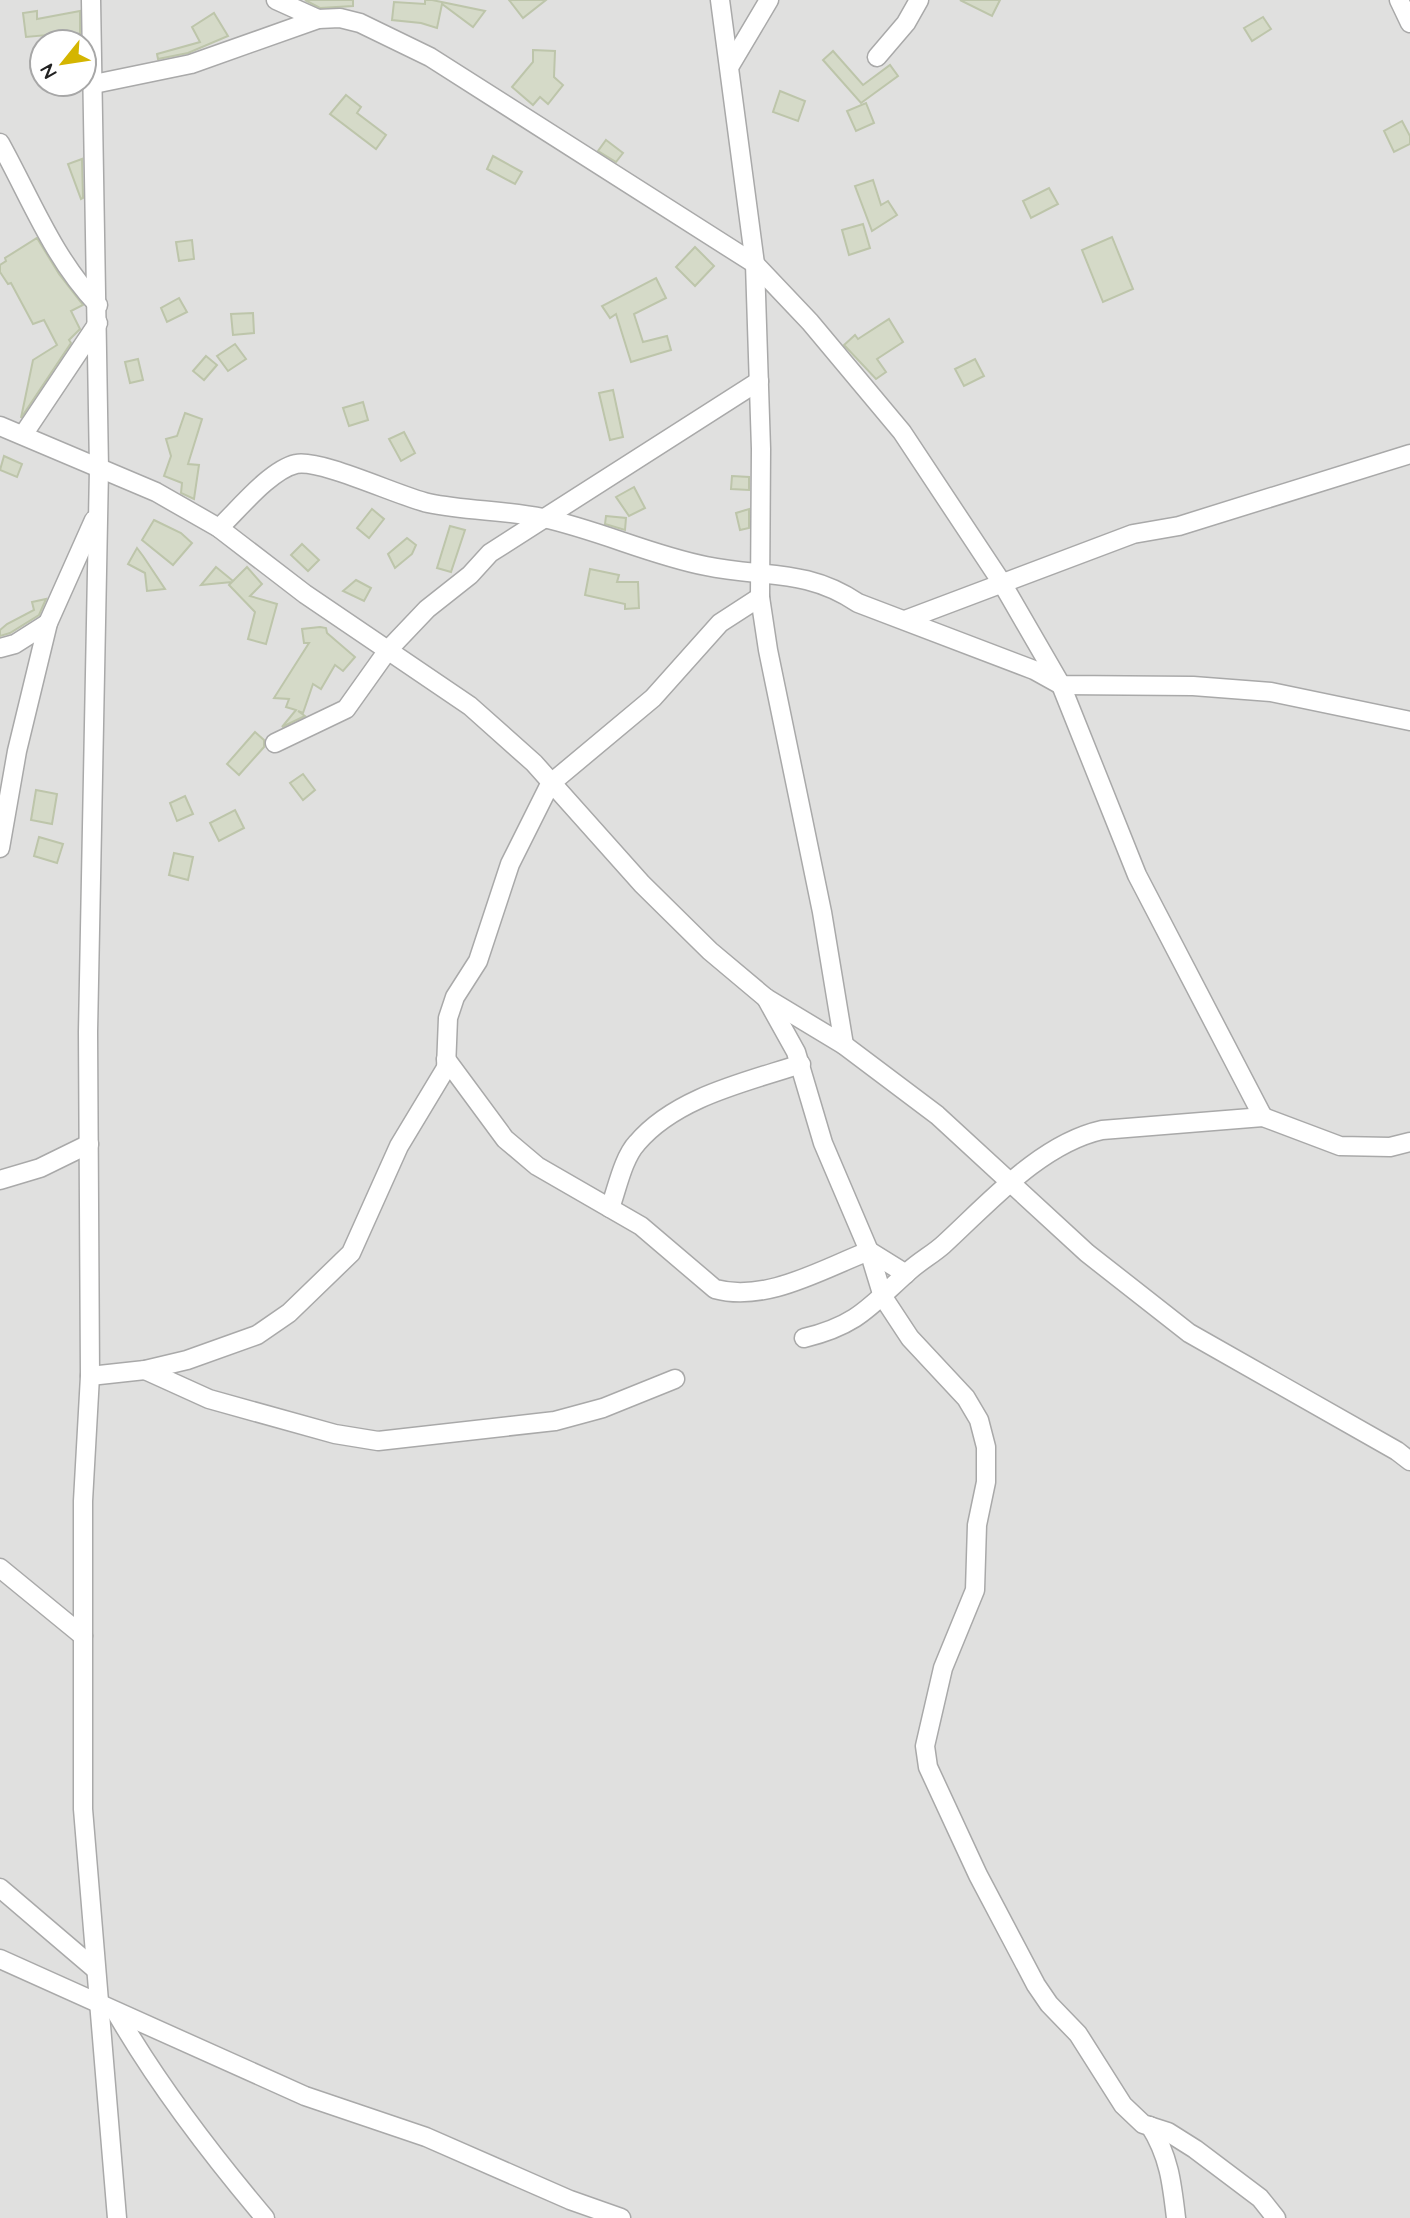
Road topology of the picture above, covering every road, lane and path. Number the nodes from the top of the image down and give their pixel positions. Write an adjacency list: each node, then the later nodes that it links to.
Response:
1 (91, 0): 9 (street)
2 (276, 0): 7 (street)
3 (720, 0): 11 (street)
4 (769, 0): 11 (street)
5 (919, 0): 10 (street)
6 (1399, 0): 8 (street)
7 (318, 19): 12 (street); 15 (street)
8 (1410, 23)
9 (92, 28)
10 (877, 57)
11 (731, 64): 15 (street)
12 (98, 82)
13 (94, 98): 16 (street)
14 (0, 143): 16 (street)
15 (755, 264): 17 (street); 26 (street)
16 (98, 314): 19 (street); 21 (street)
17 (759, 381): 23 (street); 25 (street)
18 (0, 426): 19 (street)
19 (23, 435): 21 (street)
20 (1410, 454): 26 (street)
21 (99, 469): 22 (street); 24 (street)
22 (98, 510): 29 (street); 43 (street)
23 (542, 518): 24 (street); 25 (street); 31 (street)
24 (219, 528): 31 (street)
25 (759, 571): 27 (street); 28 (street)
26 (1002, 583): 28 (street); 32 (street)
27 (760, 597): 35 (street); 38 (street)
28 (905, 620): 32 (street)
29 (48, 623): 30 (street); 36 (street)
30 (0, 648)
31 (388, 650): 34 (street); 35 (street)
32 (1061, 685): 33 (street); 41 (street)
33 (1410, 721)
34 (275, 743)
35 (550, 784): 37 (street); 39 (street)
36 (0, 848)
37 (766, 998): 38 (street); 40 (street)
38 (844, 1045): 45 (street)
39 (446, 1059): 46 (street); 51 (street)
40 (801, 1064): 46 (street); 47 (street)
41 (1263, 1117): 42 (street); 45 (street)
42 (1410, 1142)
43 (89, 1144): 44 (street); 52 (street)
44 (0, 1180)
45 (1010, 1185): 48 (street); 54 (street)
46 (610, 1208): 47 (street)
47 (869, 1251): 48 (street); 49 (street)
48 (906, 1274): 49 (street)
49 (883, 1297): 50 (street); 62 (street)
50 (804, 1338)
51 (145, 1370): 52 (street); 53 (street)
52 (90, 1376): 56 (street)
53 (675, 1379)
54 (1410, 1461)
55 (0, 1568): 56 (street)
56 (83, 1636): 59 (street)
57 (0, 1888): 59 (street)
58 (0, 1959): 60 (street)
59 (95, 1969): 60 (street)
60 (98, 2006): 61 (street); 63 (street)
61 (117, 2014): 64 (street); 65 (street)
62 (1150, 2126): 66 (street); 67 (street)
63 (117, 2218)
64 (265, 2218)
65 (621, 2218)
66 (1176, 2218)
67 (1276, 2218)

